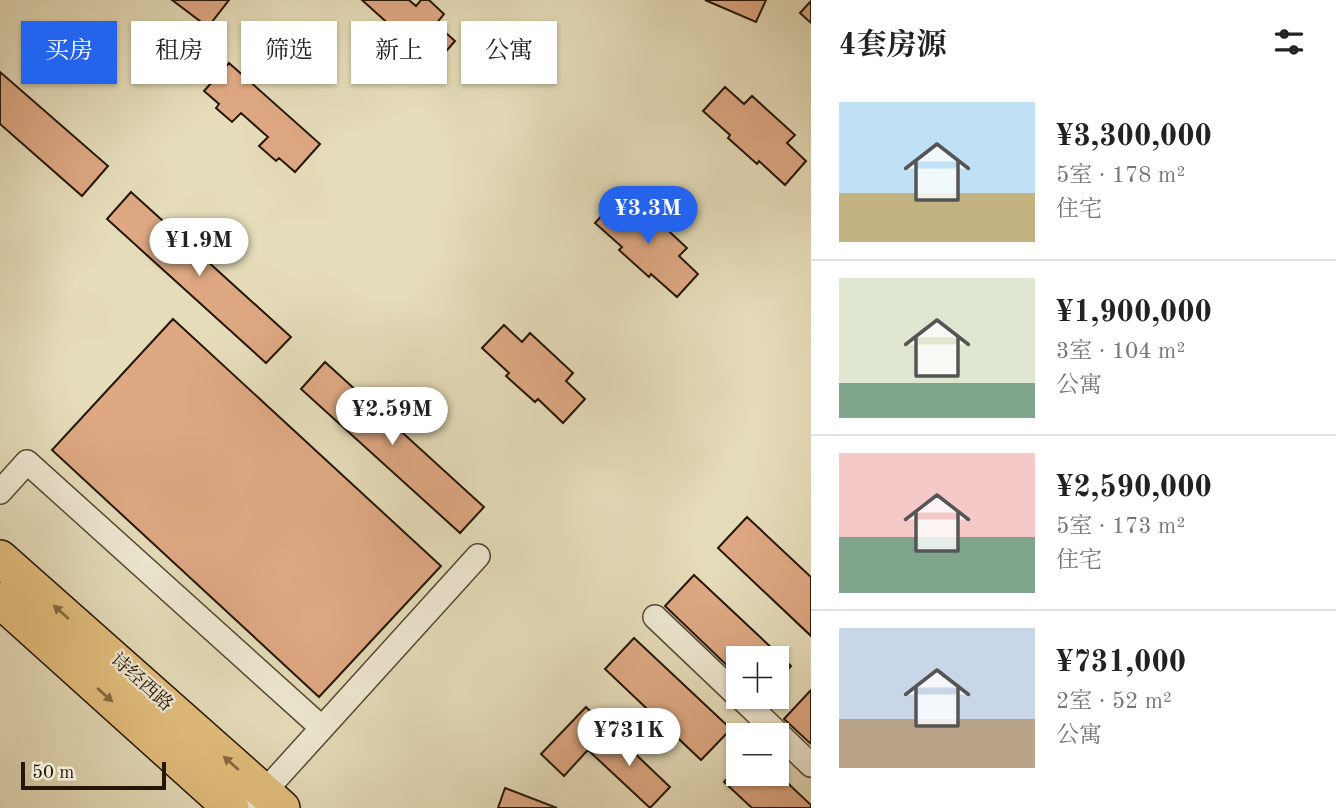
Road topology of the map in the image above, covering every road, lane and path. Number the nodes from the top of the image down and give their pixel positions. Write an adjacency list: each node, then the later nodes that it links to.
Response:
1 (0, 492): 8 (lane)
2 (478, 556): 8 (lane)
3 (0, 558): 10 (highway, 诗经西路, one-way to 3)
4 (0, 600): 11 (highway, 诗经西路, one-way to 11)
5 (656, 617): 6 (lane)
6 (726, 684)
7 (753, 709): 9 (lane)
8 (322, 728): 10 (lane)
9 (811, 765)
10 (266, 803)
11 (231, 808)

